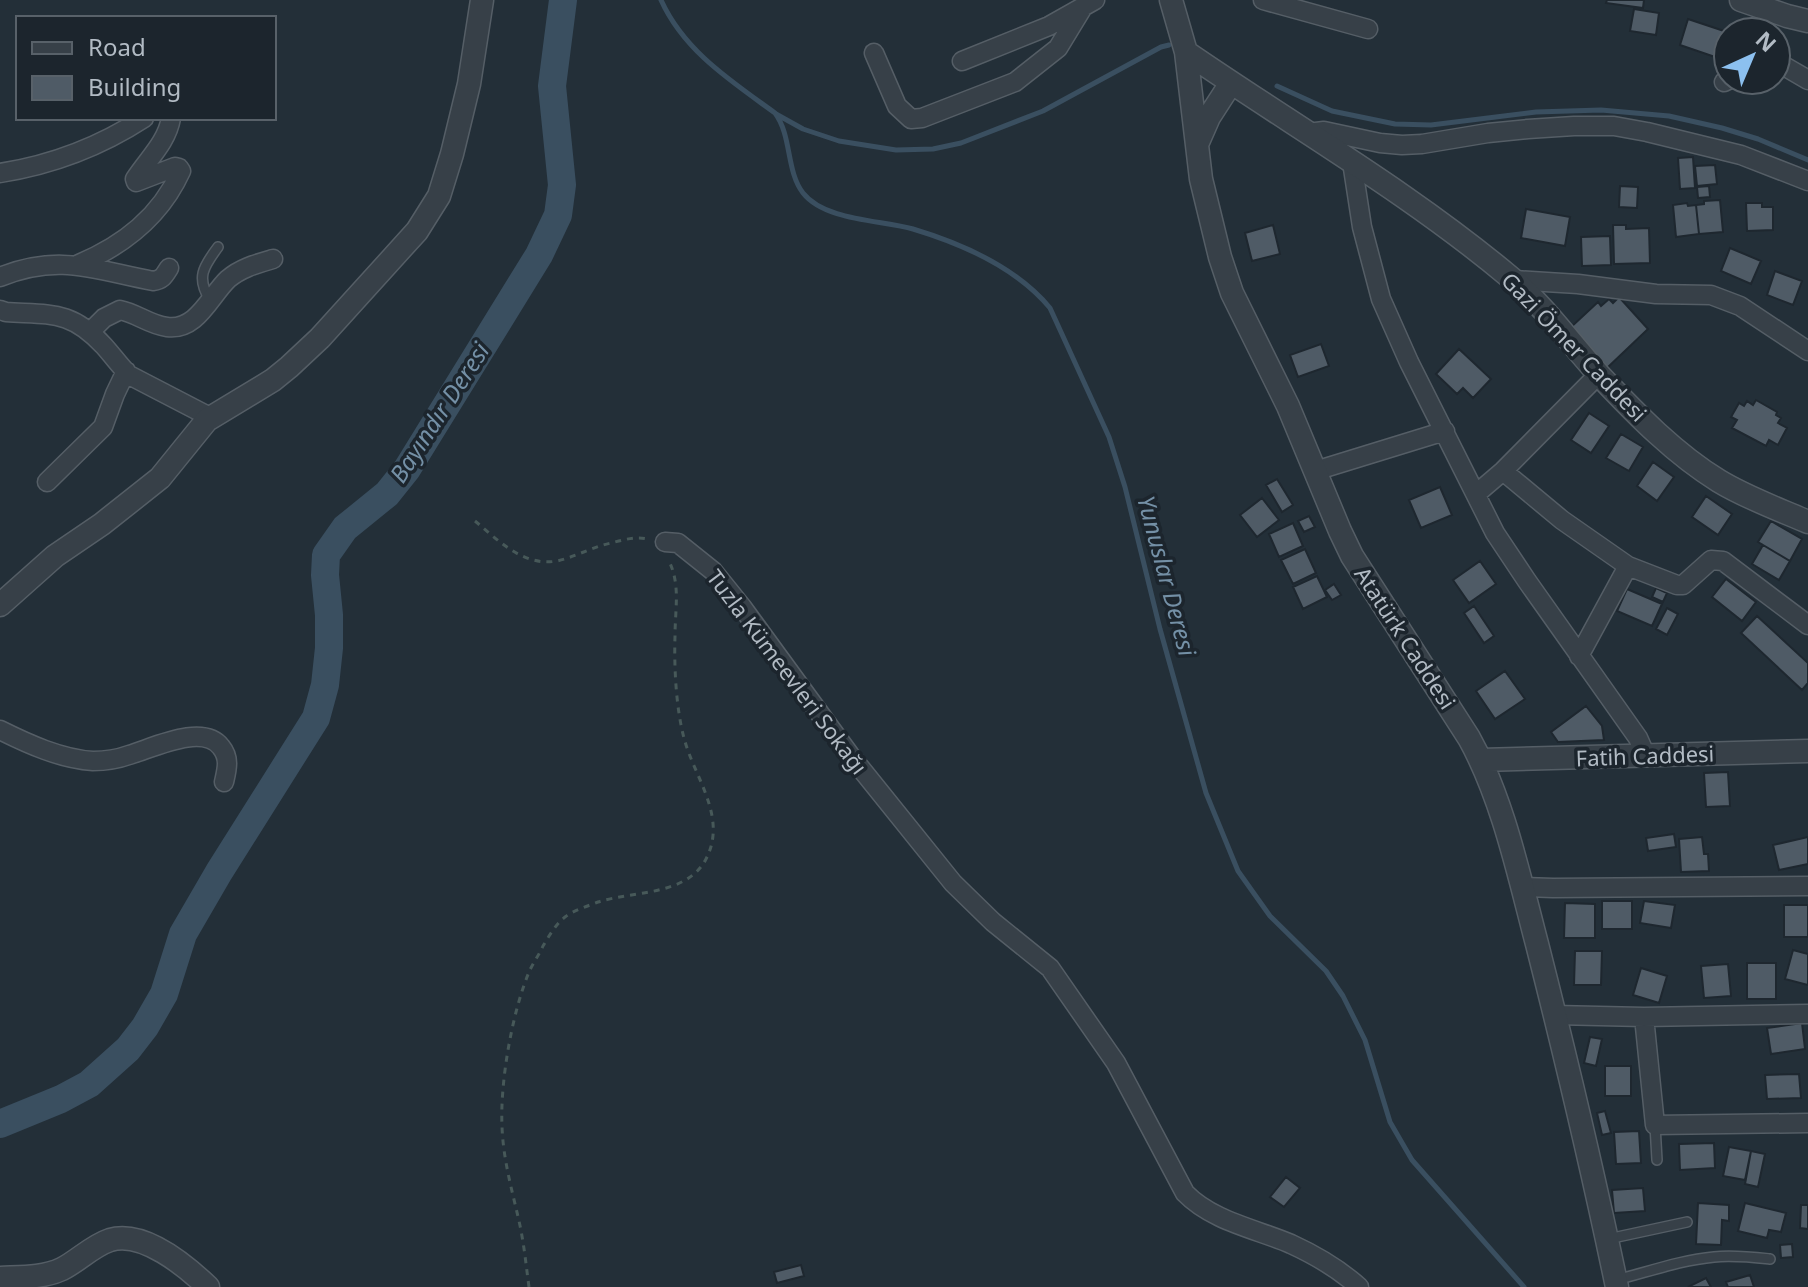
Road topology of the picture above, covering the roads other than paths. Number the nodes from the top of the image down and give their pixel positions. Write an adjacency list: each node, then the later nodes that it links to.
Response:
1 (482, 0): 31 (street)
2 (1171, 0): 8 (street, Atatürk Caddesi)
3 (1263, 0): 7 (street)
4 (1741, 0): 6 (street)
5 (1089, 3): 9 (street); 10 (street)
6 (1808, 21)
7 (1368, 29)
8 (1186, 52): 11 (street, Gazi Ömer Caddesi); 15 (street, Atatürk Caddesi)
9 (874, 53)
10 (962, 61)
11 (1231, 83): 14 (street, Gazi Ömer Caddesi); 15 (street)
12 (141, 120): 17 (street)
13 (170, 120): 21 (street)
14 (1308, 133): 16 (street, Gazi Ömer Caddesi); 18 (street)
15 (1197, 143): 33 (street, Atatürk Caddesi)
16 (1352, 162): 24 (street, Gazi Ömer Caddesi); 32 (street)
17 (0, 173)
18 (1808, 181)
19 (218, 247): 25 (lane)
20 (273, 259): 25 (street)
21 (79, 264): 22 (street); 23 (street)
22 (169, 268)
23 (0, 277)
24 (1514, 280): 28 (street); 30 (street, Gazi Ömer Caddesi)
25 (210, 300): 27 (street)
26 (0, 310): 27 (street)
27 (90, 332): 29 (street)
28 (1808, 351)
29 (126, 371): 31 (street); 35 (street)
30 (1599, 374): 34 (street); 37 (street, Gazi Ömer Caddesi)
31 (210, 417): 40 (street)
32 (1445, 431): 33 (street); 36 (street)
33 (1315, 471): 46 (street, Atatürk Caddesi)
34 (1503, 471): 36 (street); 39 (street)
35 (47, 482)
36 (1476, 494): 42 (street)
37 (1808, 522)
38 (665, 542): 62 (street, Tuzla Kümeevleri Sokağı)
39 (1628, 566): 41 (street); 42 (street)
40 (0, 605)
41 (1808, 625)
42 (1579, 656): 45 (street)
43 (0, 730): 47 (street)
44 (1808, 751): 45 (street, Fatih Caddesi)
45 (1646, 756): 46 (street, Fatih Caddesi)
46 (1481, 760): 49 (street, Atatürk Caddesi)
47 (224, 782)
48 (1808, 886): 49 (street)
49 (1522, 887): 51 (street, Atatürk Caddesi)
50 (1808, 1014): 52 (street)
51 (1554, 1015): 52 (street); 57 (street, Atatürk Caddesi)
52 (1644, 1017): 54 (street)
53 (1808, 1123): 54 (street)
54 (1655, 1125): 55 (lane)
55 (1657, 1160)
56 (1687, 1222): 57 (lane)
57 (1607, 1239): 60 (street, Atatürk Caddesi)
58 (1770, 1259): 60 (lane)
59 (0, 1278): 61 (street)
60 (1616, 1284)
61 (208, 1287)
62 (1359, 1287)

